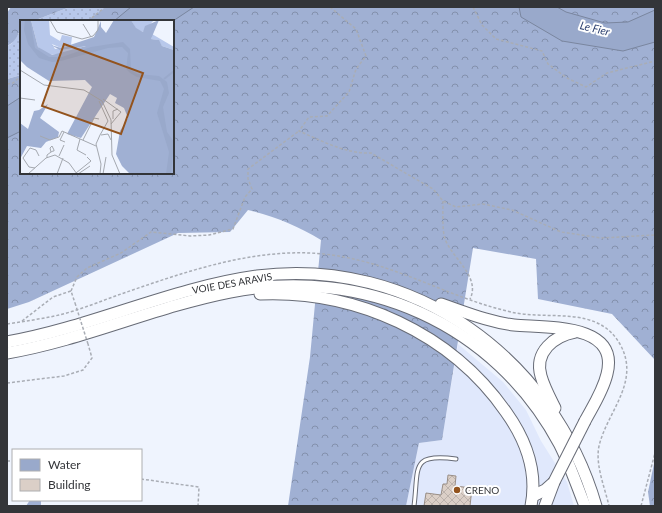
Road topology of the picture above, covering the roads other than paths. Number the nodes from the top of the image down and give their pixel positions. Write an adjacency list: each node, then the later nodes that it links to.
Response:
1 (404, 293): 3 (highway); 4 (highway, VOIE DES ARAVIS); 6 (highway, VOIE DES ARAVIS)
2 (211, 297): 5 (highway, VOIE DES ARAVIS); 9 (highway); 12 (highway, VOIE DES ARAVIS)
3 (580, 332): 6 (highway); 8 (highway, bridge)
4 (7, 342)
5 (7, 353)
6 (572, 446): 13 (highway, VOIE DES ARAVIS)
7 (456, 459): 10 (lane)
8 (554, 482): 9 (highway); 11 (highway)
9 (532, 501)
10 (414, 506)
11 (545, 506)
12 (585, 506)
13 (596, 506)

